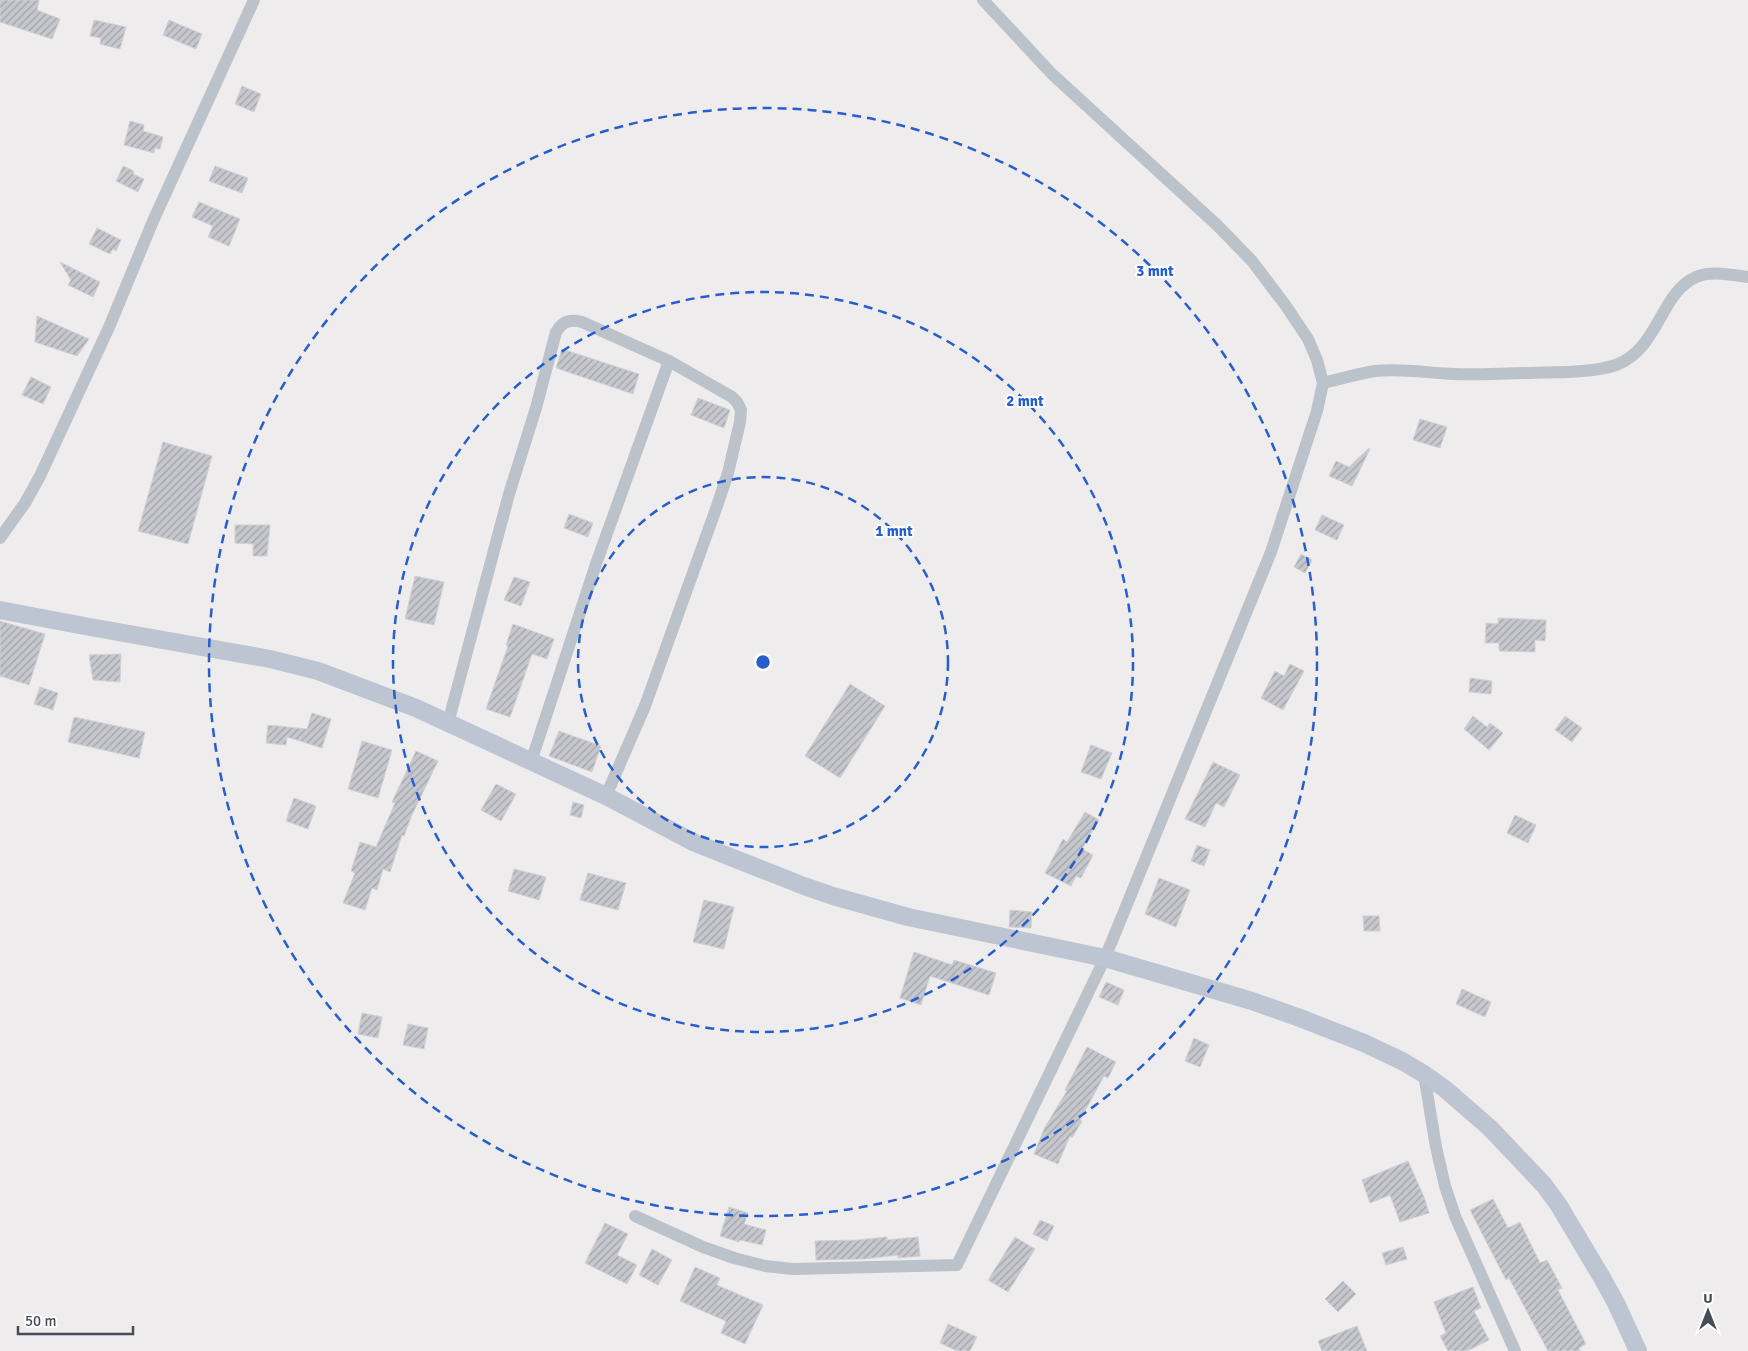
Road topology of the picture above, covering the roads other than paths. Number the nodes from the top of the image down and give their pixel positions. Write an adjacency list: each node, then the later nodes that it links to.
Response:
1 (254, 0): 6 (street)
2 (983, 0): 5 (street)
3 (1748, 277): 5 (street)
4 (669, 360): 8 (street); 9 (street); 10 (street)
5 (1323, 383): 11 (street)
6 (0, 538)
7 (0, 610): 8 (street)
8 (448, 723): 9 (street)
9 (531, 762): 10 (street)
10 (606, 796): 11 (street)
11 (1105, 958): 12 (street); 13 (street)
12 (1424, 1074): 14 (street); 15 (street)
13 (635, 1216)
14 (1515, 1351)
15 (1638, 1351)

